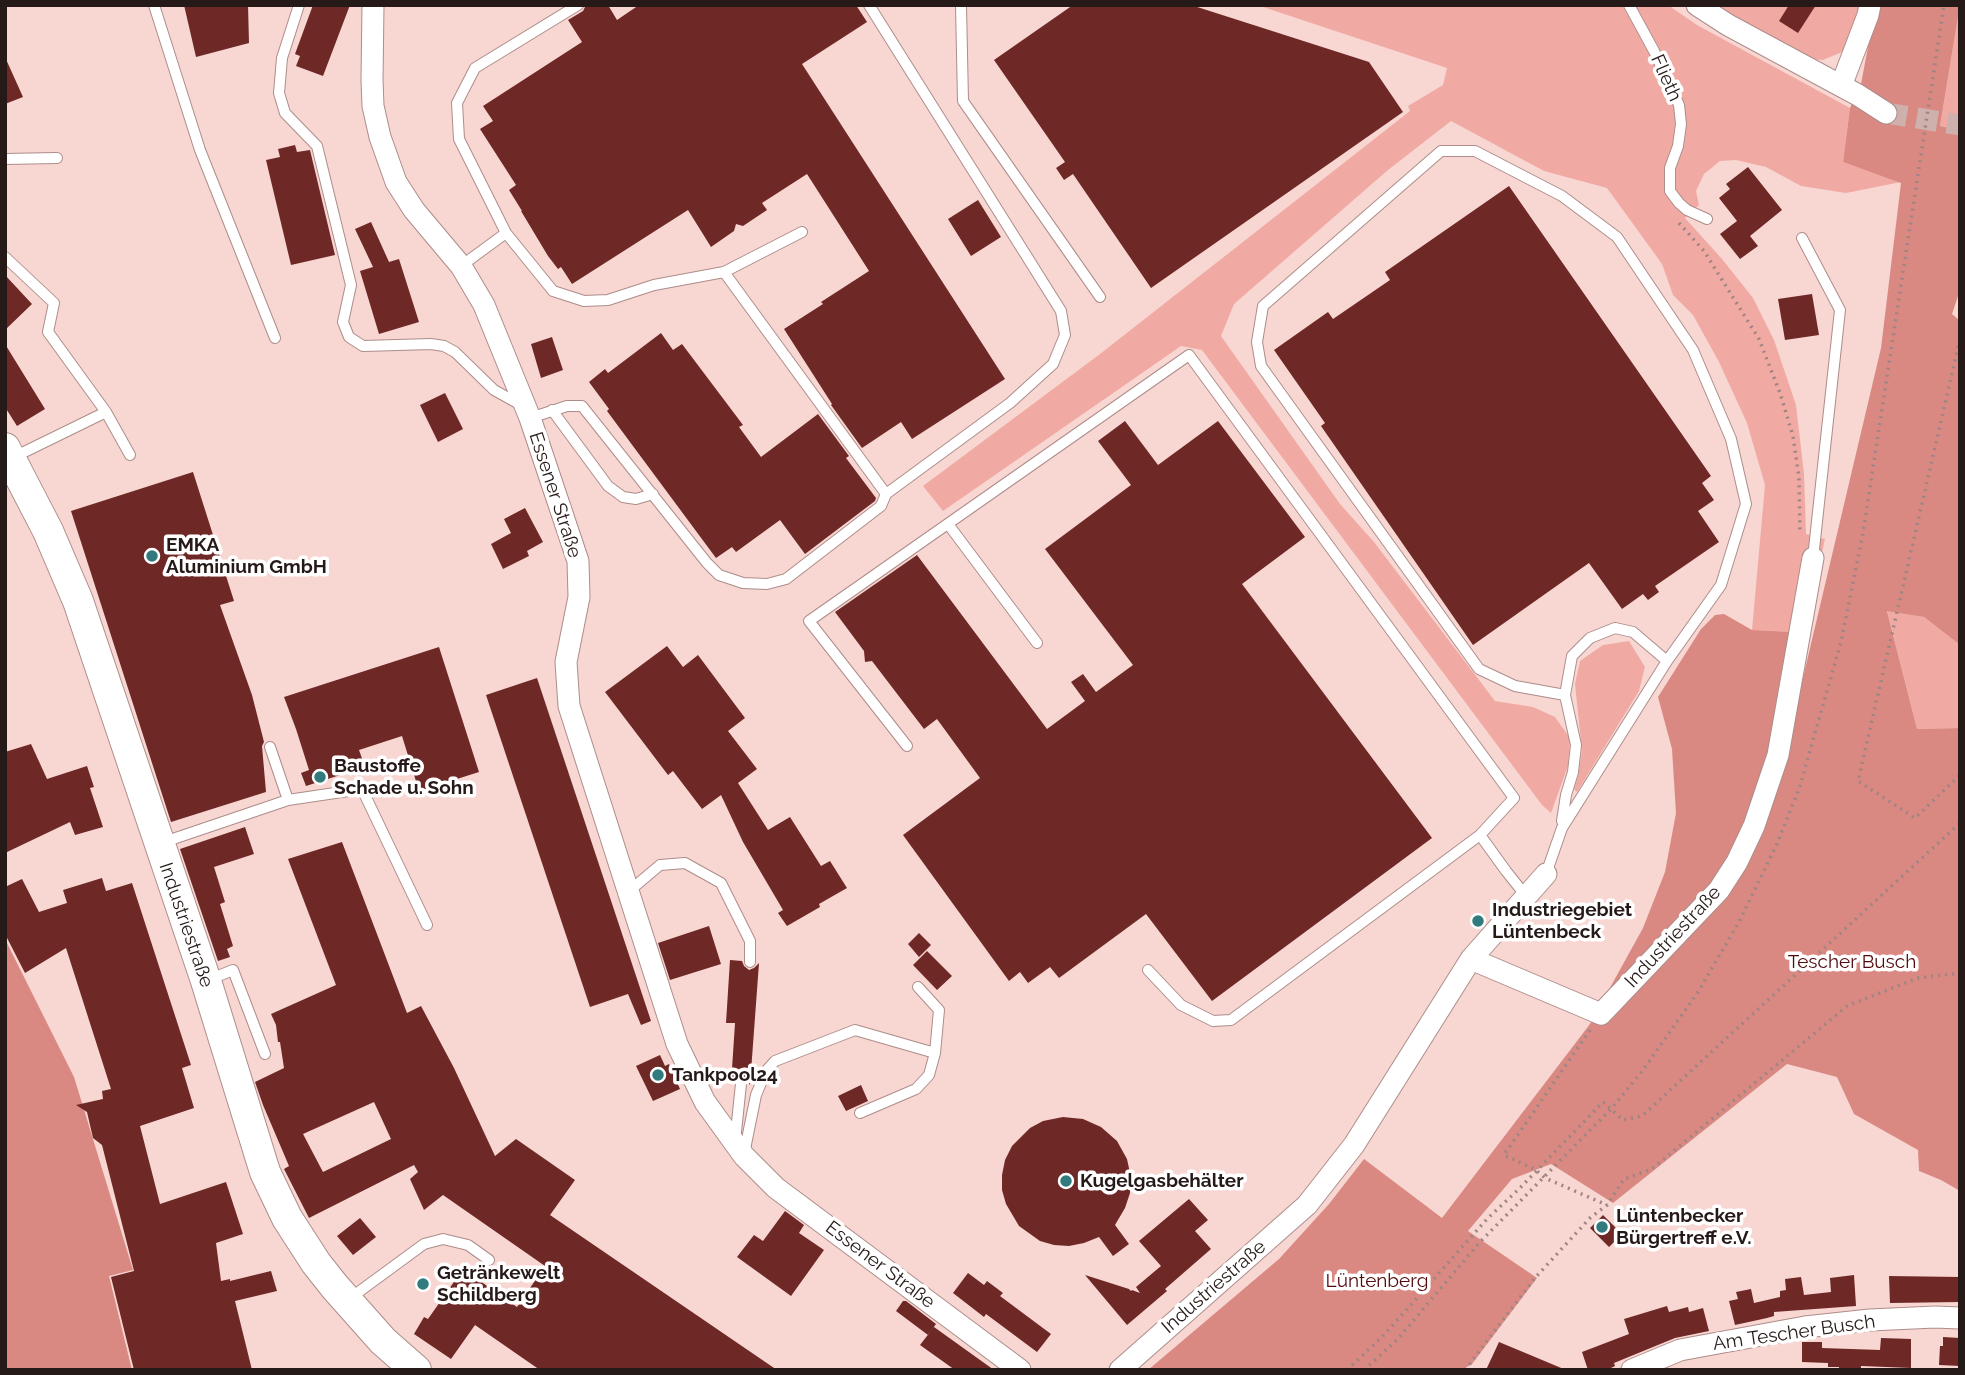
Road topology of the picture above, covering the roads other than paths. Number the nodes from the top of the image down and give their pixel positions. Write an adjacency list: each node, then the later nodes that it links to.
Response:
1 (154, 5): 22 (lane)
2 (299, 5): 25 (lane)
3 (373, 5): 19 (street, Essener Straße)
4 (578, 5): 16 (lane)
5 (869, 5): 29 (lane)
6 (961, 5): 21 (lane)
7 (1629, 5): 14 (lane, Flieth)
8 (1697, 5): 10 (street)
9 (1870, 5): 10 (street)
10 (1841, 86): 11 (street)
11 (1886, 113)
12 (57, 158): 13 (lane)
13 (5, 159)
14 (1707, 219)
15 (802, 232): 20 (lane)
16 (506, 233): 19 (lane); 20 (lane)
17 (1802, 238): 31 (lane)
18 (5, 257): 24 (lane)
19 (461, 266): 25 (street, Essener Straße)
20 (724, 272): 29 (lane)
21 (1100, 297)
22 (275, 338)
23 (552, 410): 25 (lane); 28 (lane); 28 (lane)
24 (106, 412): 26 (lane); 27 (lane)
25 (528, 412): 42 (street, Essener Straße)
26 (8, 453): 40 (street, Industriestraße)
27 (130, 455)
28 (653, 494): 29 (lane)
29 (887, 495)
30 (948, 524): 32 (lane); 35 (lane); 39 (lane)
31 (1812, 566): 45 (street, Industriestraße)
32 (1037, 643)
33 (1667, 661): 34 (lane); 34 (lane); 38 (lane)
34 (1565, 695): 38 (lane)
35 (907, 746)
36 (270, 747): 37 (lane)
37 (288, 800): 40 (lane); 44 (lane)
38 (1562, 828): 41 (lane)
39 (1480, 835): 43 (lane); 47 (lane)
40 (159, 844): 48 (street, Industriestraße)
41 (1546, 874): 43 (street, Industriestraße)
42 (628, 892): 46 (lane); 54 (street, Essener Straße)
43 (1526, 896): 45 (street, Industriestraße)
44 (427, 925)
45 (1471, 959): 60 (street, Industriestraße)
46 (750, 962)
47 (1148, 970)
48 (206, 981): 51 (lane); 56 (street, Industriestraße)
49 (918, 987): 50 (lane)
50 (935, 1053): 53 (lane); 54 (lane)
51 (265, 1054)
52 (741, 1084): 54 (lane)
53 (860, 1113)
54 (739, 1150): 59 (street, Essener Straße)
55 (489, 1260): 56 (lane)
56 (347, 1301): 58 (street, Industriestraße)
57 (1960, 1318): 61 (street, Am Tescher Busch)
58 (416, 1370)
59 (1020, 1370)
60 (1120, 1370)
61 (1632, 1370)

